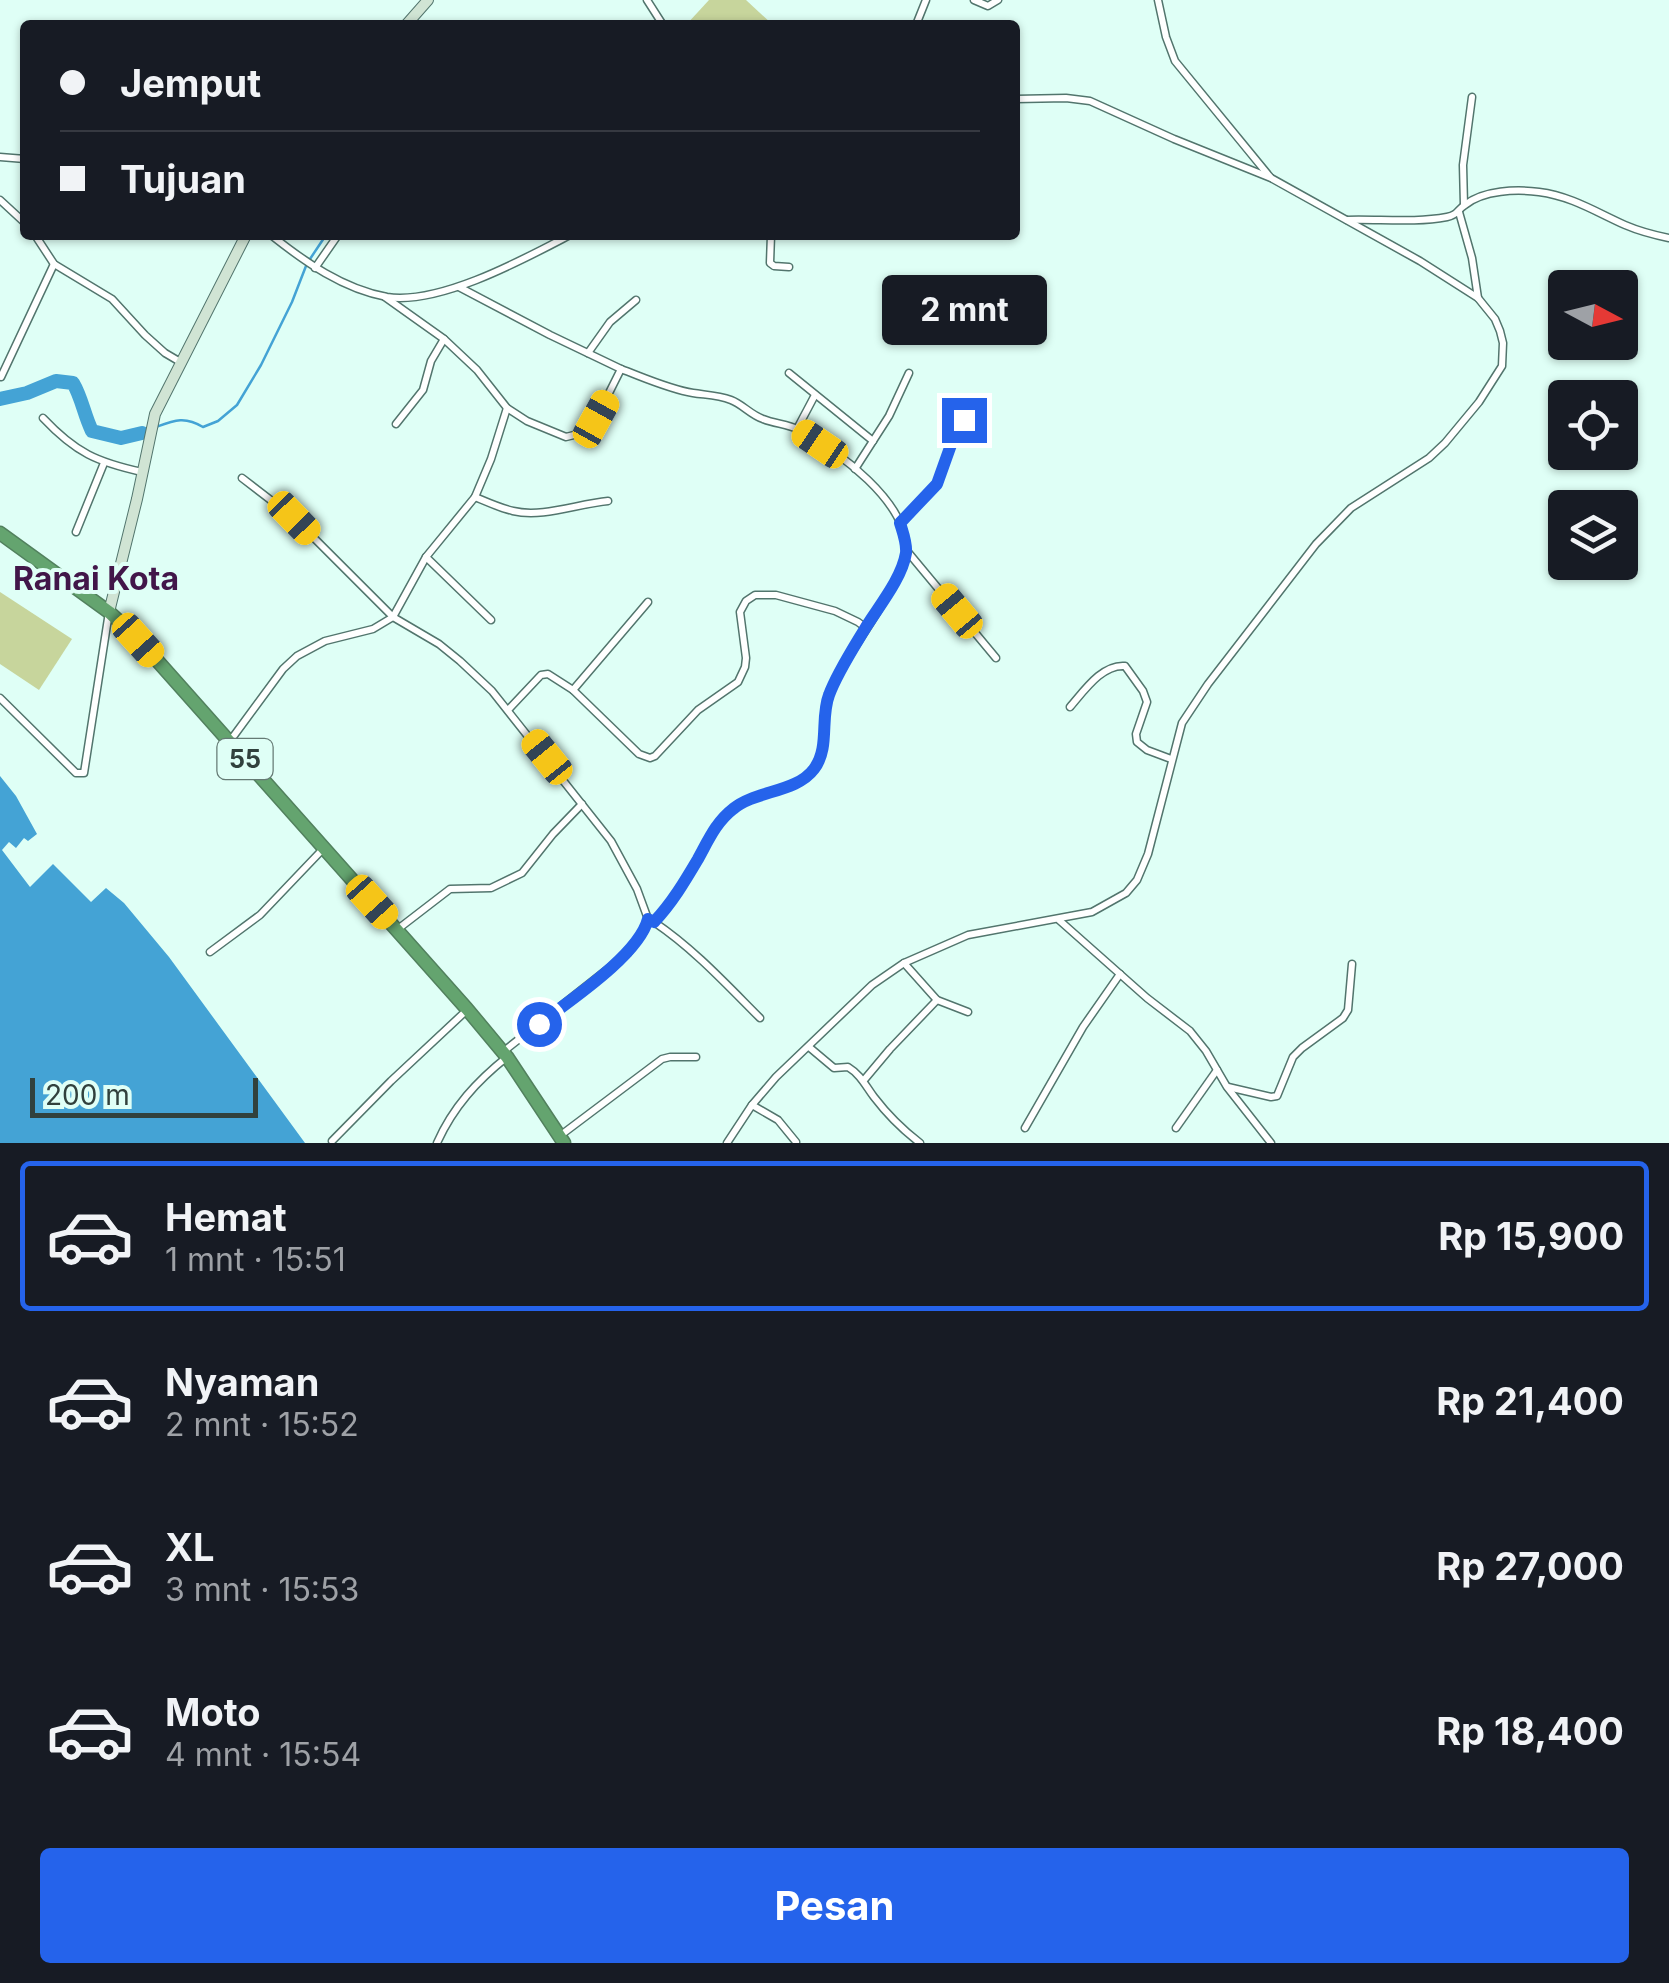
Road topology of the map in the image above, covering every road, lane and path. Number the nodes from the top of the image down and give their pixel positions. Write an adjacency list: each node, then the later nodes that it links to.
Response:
1 (974, 0): 2 (street)
2 (998, 0)
3 (1158, 0): 6 (street)
4 (1472, 97): 8 (street)
5 (1020, 98): 6 (street)
6 (1271, 178): 10 (street)
7 (0, 200): 9 (street)
8 (1462, 209): 10 (street); 11 (street); 23 (street)
9 (20, 218)
10 (1346, 220): 23 (street)
11 (1669, 238)
12 (37, 240): 18 (street)
13 (243, 240): 27 (street)
14 (277, 240): 19 (street)
15 (334, 240): 19 (street)
16 (559, 240): 21 (street)
17 (771, 240): 20 (street)
18 (54, 264): 27 (street); 31 (street)
19 (312, 266): 22 (street)
20 (789, 267)
21 (459, 286): 22 (street); 26 (street)
22 (385, 296): 25 (street)
23 (1478, 298): 61 (street)
24 (636, 300): 26 (street)
25 (444, 339): 33 (street); 36 (street)
26 (588, 353): 28 (street)
27 (182, 362): 41 (street)
28 (621, 370): 33 (street); 37 (street)
29 (909, 372): 38 (street)
30 (789, 373): 32 (street)
31 (1, 377)
32 (816, 394): 37 (street); 38 (street)
33 (507, 408): 43 (street)
34 (43, 418): 39 (street)
35 (964, 420): 45 (street)
36 (396, 424)
37 (797, 429): 40 (street)
38 (873, 441): 40 (street)
39 (104, 463): 41 (street); 46 (street)
40 (855, 469): 45 (street)
41 (142, 472): 51 (street)
42 (242, 478): 52 (street)
43 (475, 497): 44 (street); 49 (street)
44 (608, 501)
45 (900, 523): 48 (street)
46 (76, 532)
47 (0, 533): 51 (highway, 55)
48 (906, 550): 54 (street); 55 (street)
49 (426, 557): 52 (street); 53 (street)
50 (648, 602): 56 (street)
51 (109, 612): 57 (street); 60 (highway, 55)
52 (393, 617): 59 (street); 60 (street)
53 (491, 620)
54 (866, 628): 56 (street); 65 (street)
55 (996, 658)
56 (572, 690): 59 (street)
57 (0, 698)
58 (1070, 707): 61 (street)
59 (508, 710): 62 (street)
60 (229, 742): 63 (highway, 55)
61 (1171, 759): 64 (street)
62 (582, 804): 65 (street); 66 (street)
63 (324, 848): 66 (highway, 55); 67 (street)
64 (1058, 919): 68 (street); 70 (street)
65 (651, 921): 74 (street); 76 (street)
66 (397, 930): 72 (highway, 55)
67 (210, 952)
68 (904, 963): 71 (street); 75 (street)
69 (1352, 964): 80 (street)
70 (1120, 974): 78 (street); 82 (street)
71 (937, 1000): 73 (street); 79 (street)
72 (468, 1009): 76 (highway, 55); 85 (street)
73 (968, 1012)
74 (760, 1018)
75 (809, 1048): 79 (street); 81 (street)
76 (505, 1054): 84 (highway, 55); 87 (street)
77 (696, 1057): 84 (street)
78 (1217, 1070): 80 (street); 83 (street)
79 (864, 1080): 89 (street)
80 (1227, 1087): 90 (street)
81 (752, 1104): 86 (street); 88 (street)
82 (1026, 1128)
83 (1176, 1128)
84 (562, 1140)
85 (332, 1141)
86 (796, 1142)
87 (438, 1143)
88 (727, 1143)
89 (920, 1143)
90 (1271, 1143)

